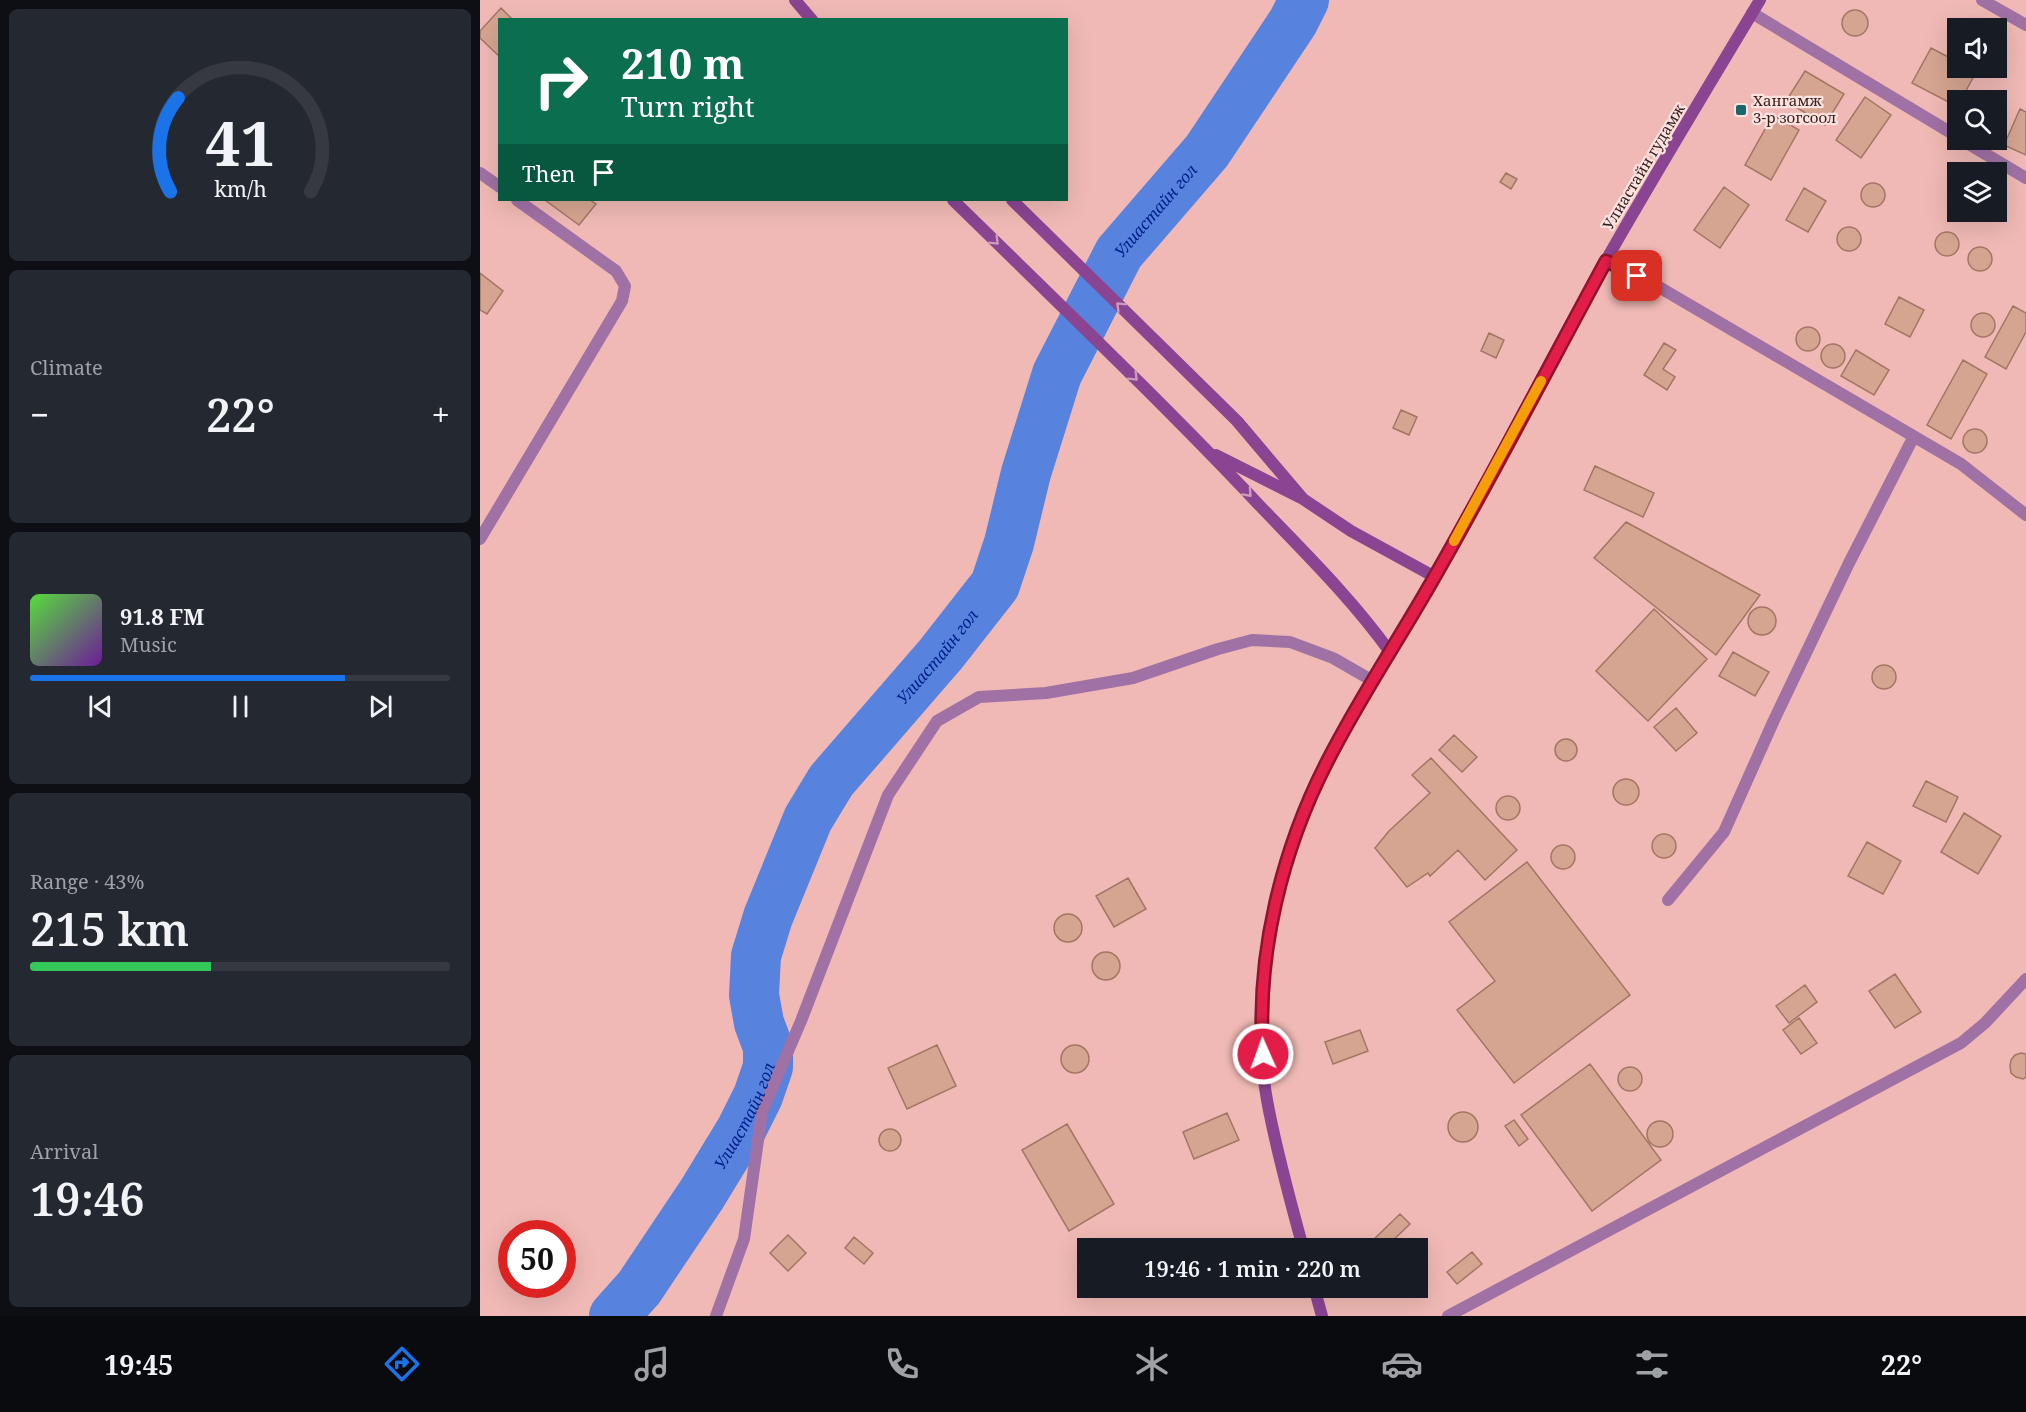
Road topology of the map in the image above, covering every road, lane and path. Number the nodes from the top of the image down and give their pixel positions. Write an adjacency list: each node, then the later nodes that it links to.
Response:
1 (795, 0): 5 (main road)
2 (1760, 0): 4 (main road, Улиастайн гудамж)
3 (1982, 0): 6 (street)
4 (1752, 13): 7 (street); 15 (main road, Улиастайн гудамж)
5 (810, 18)
6 (2026, 25)
7 (1947, 130)
8 (1979, 150): 10 (street)
9 (480, 173): 11 (street)
10 (2026, 178)
11 (498, 186)
12 (518, 201): 20 (street)
13 (954, 201): 17 (main road, one-way to 17)
14 (1013, 201): 18 (main road, one-way to 14)
15 (1606, 261): 16 (street); 21 (main road, Улиастайн гудамж)
16 (1913, 438): 19 (street); 24 (street)
17 (1207, 450): 18 (main road); 22 (main road, one-way to 22)
18 (1303, 499): 21 (main road)
19 (2026, 515)
20 (480, 539)
21 (1435, 577): 22 (main road, Улиастайн гудамж)
22 (1390, 652): 23 (main road, Улиастайн гудамж)
23 (1373, 681): 26 (main road, Улиастайн гудамж); 28 (street)
24 (1668, 900)
25 (2026, 979): 30 (street)
26 (1300, 1238)
27 (1317, 1298): 29 (main road)
28 (716, 1316)
29 (1322, 1316)
30 (1448, 1316)

